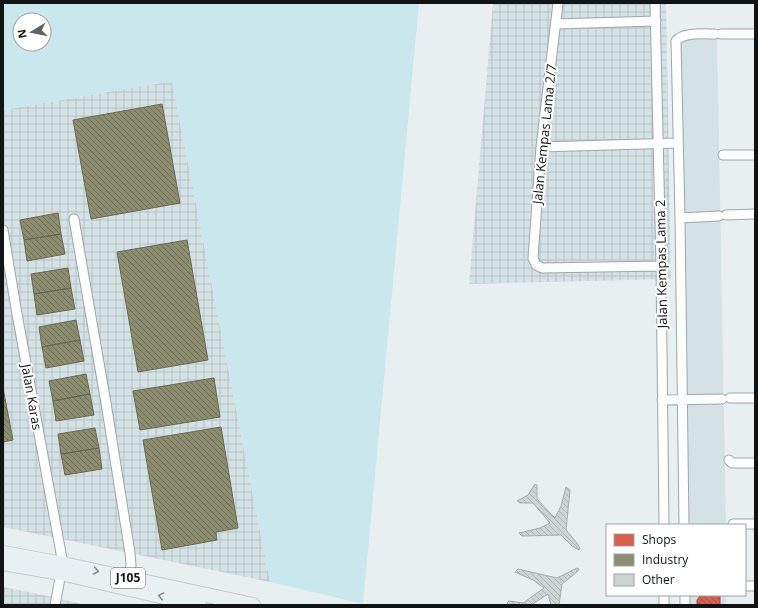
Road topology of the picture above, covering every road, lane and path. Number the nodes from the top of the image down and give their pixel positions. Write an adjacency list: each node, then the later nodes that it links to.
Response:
1 (558, 3): 4 (street, Jalan Kempas Lama 2/7)
2 (655, 3): 3 (street, Jalan Kempas Lama 2)
3 (656, 21): 4 (street); 6 (street, Jalan Kempas Lama 2)
4 (556, 24): 8 (street, Jalan Kempas Lama 2/7)
5 (755, 34): 7 (street)
6 (658, 143): 7 (street); 8 (street); 15 (street, Jalan Kempas Lama 2)
7 (678, 143): 12 (street)
8 (541, 147): 15 (street, Jalan Kempas Lama 2/7)
9 (723, 155): 10 (street)
10 (755, 155)
11 (755, 214): 12 (street)
12 (680, 218): 18 (street)
13 (74, 219): 28 (street)
14 (3, 230): 27 (street, Jalan Karas)
15 (661, 266): 17 (street, Jalan Kempas Lama 2)
16 (755, 398): 18 (street)
17 (662, 400): 18 (street); 21 (street, Jalan Kempas Lama 2)
18 (682, 400): 22 (street)
19 (728, 460): 20 (street)
20 (755, 463)
21 (664, 524)
22 (684, 524)
23 (733, 524): 24 (street)
24 (755, 524)
25 (3, 553): 27 (main road, J105)
26 (3, 563): 27 (main road, J105)
27 (62, 569): 28 (main road, J105, one-way to 28); 29 (street); 30 (main road, J105, one-way to 27)
28 (129, 578): 31 (main road, J105)
29 (55, 605)
30 (199, 605)
31 (253, 605)

